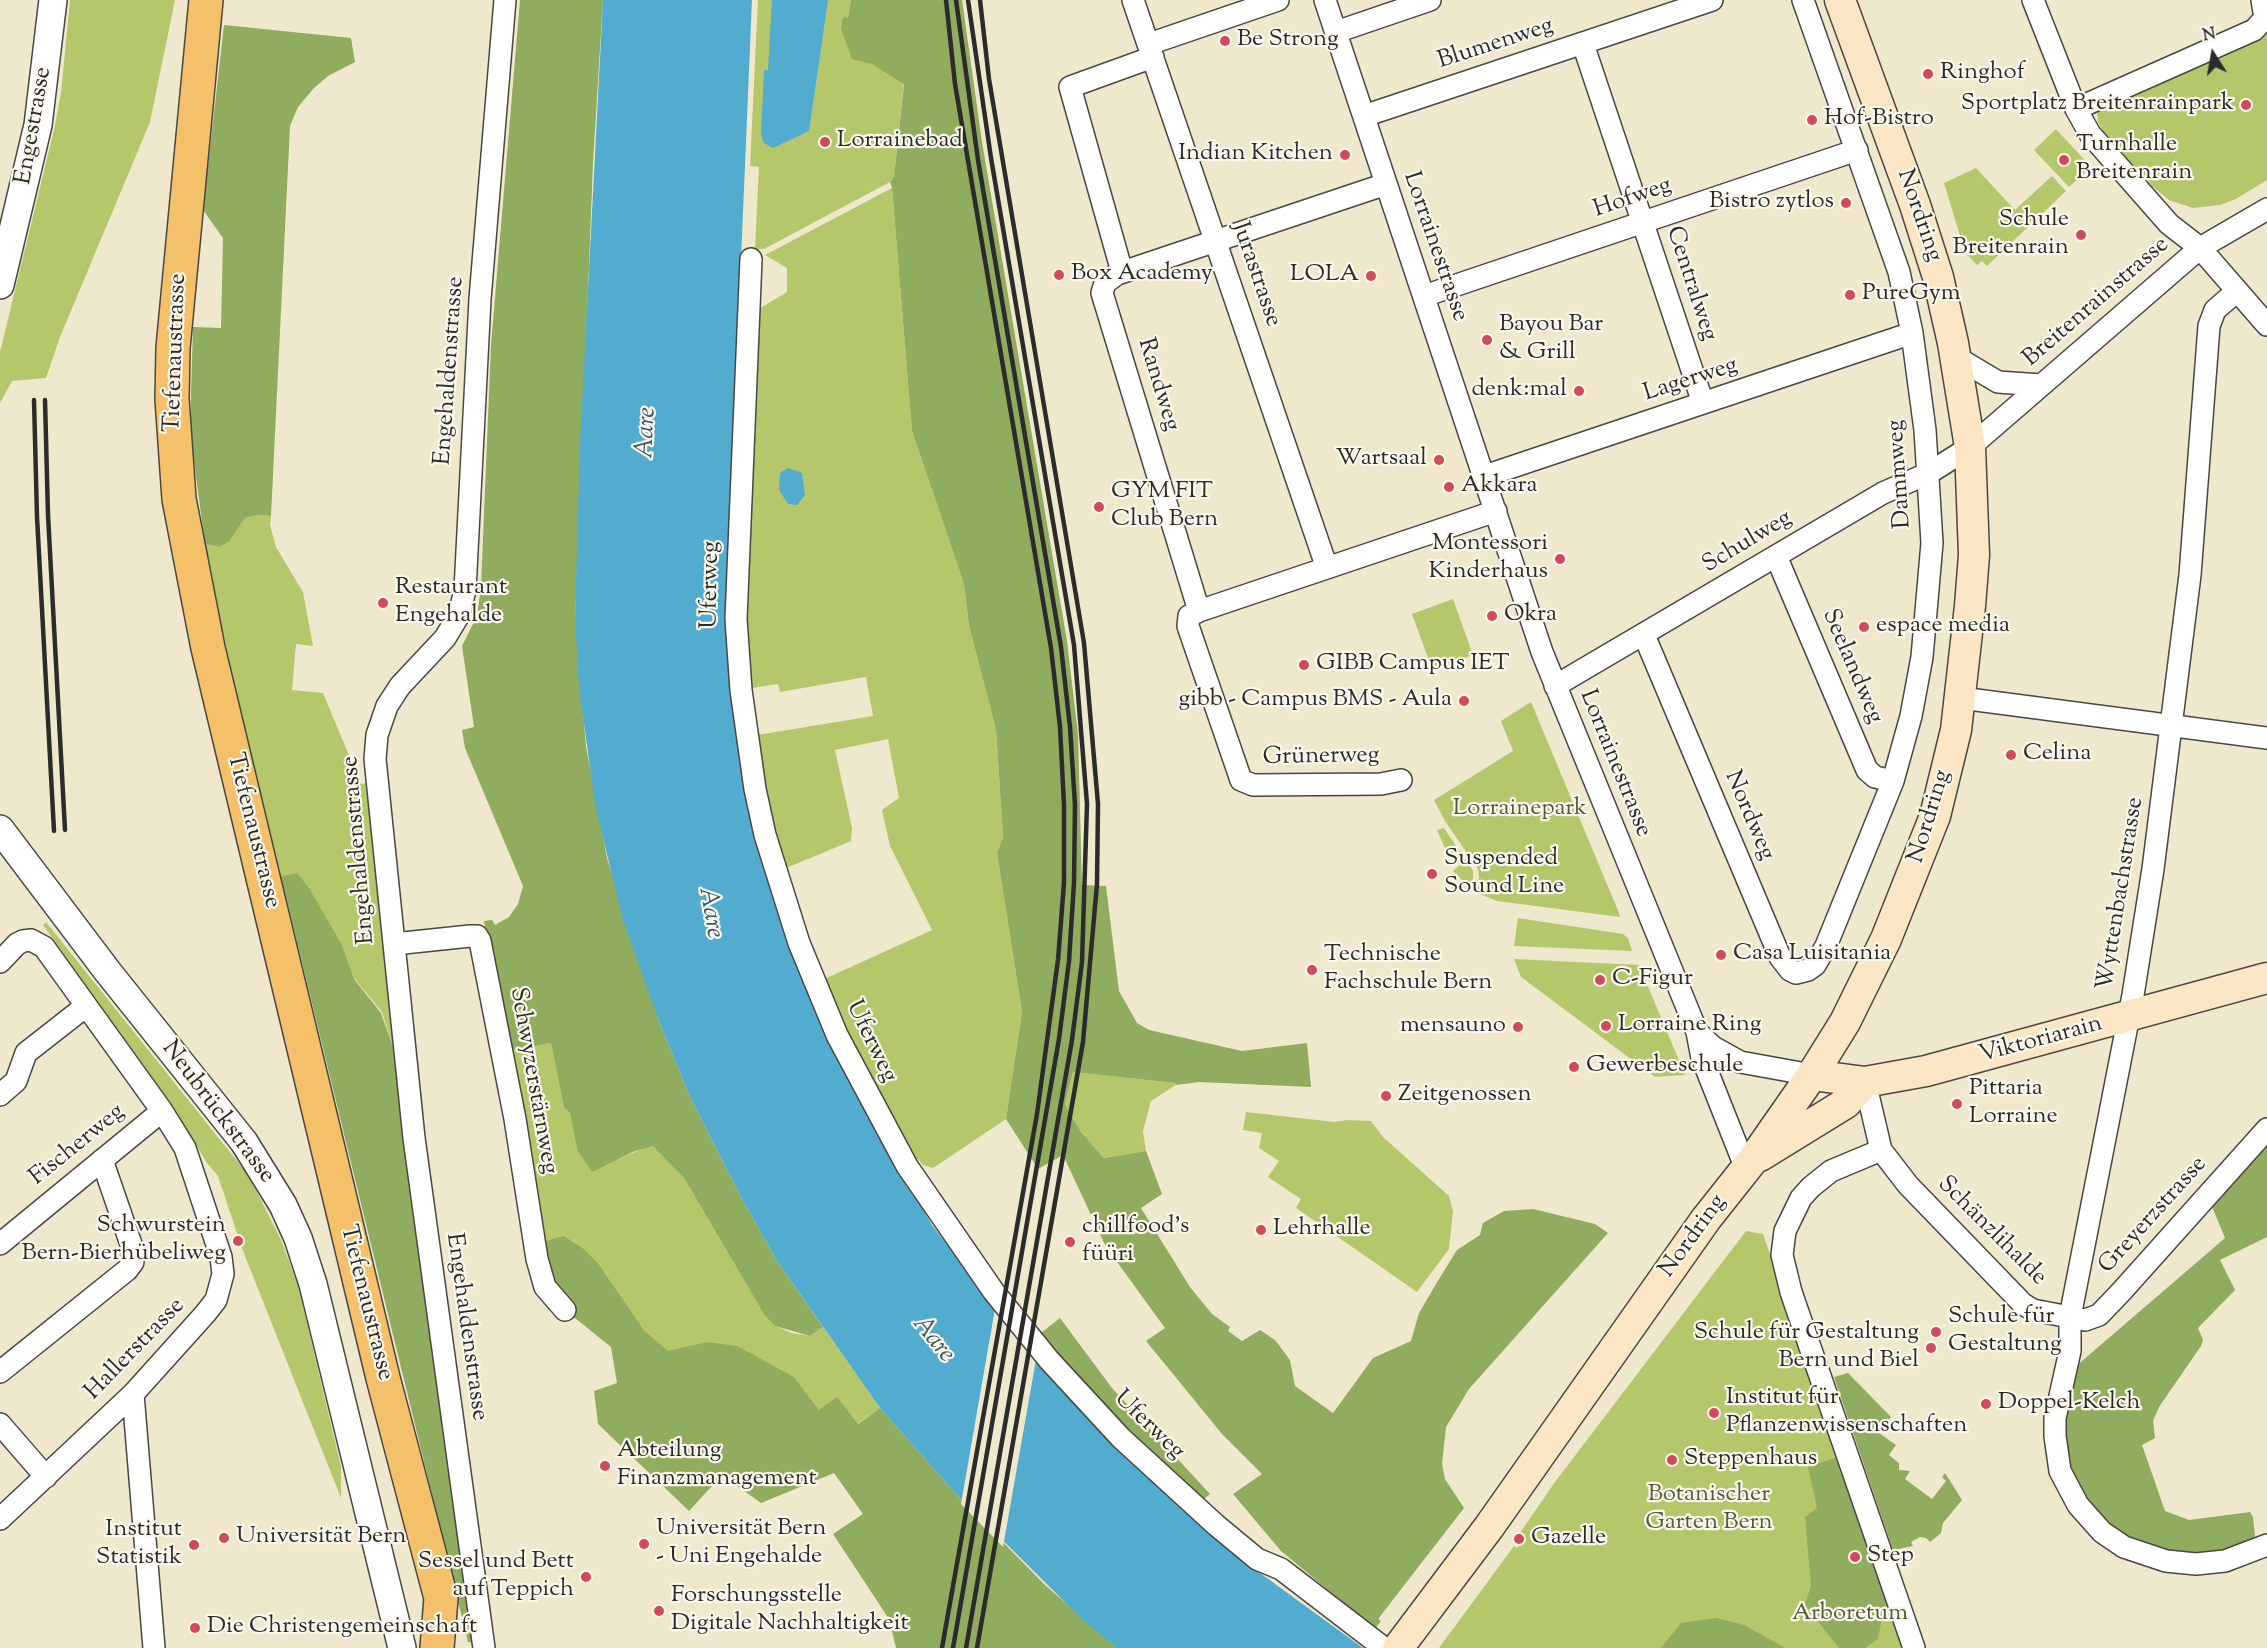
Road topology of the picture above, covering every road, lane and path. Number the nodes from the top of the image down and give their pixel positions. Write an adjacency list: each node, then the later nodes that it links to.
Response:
1 (53, 0): 22 (street, Engestrasse)
2 (206, 0): 76 (main road, Tiefenaustrasse)
3 (505, 0): 50 (street, Engehaldenstrasse)
4 (1133, 0): 15 (street, Jurastrasse)
5 (1278, 0): 15 (street)
6 (1324, 0): 13 (street, Lorrainestrasse)
7 (1430, 0): 13 (street)
8 (1712, 0): 14 (street, Blumenweg)
9 (1803, 0): 18 (street, Dammweg)
10 (1840, 0): 32 (main road, Nordring)
11 (2032, 0): 16 (street)
12 (2262, 0): 16 (street)
13 (1336, 32): 17 (street, Lorrainestrasse)
14 (1583, 44): 17 (street, Blumenweg); 21 (street, Centralweg)
15 (1151, 50): 23 (street, Jurastrasse); 26 (street)
16 (2076, 109): 24 (street)
17 (1364, 116): 19 (street, Lorrainestrasse)
18 (1857, 150): 21 (street, Hofweg); 31 (street, Dammweg)
19 (1386, 184): 23 (street); 29 (street, Lorrainestrasse)
20 (2267, 209): 24 (street, Breitenrainstrasse)
21 (1643, 222): 29 (street, Hofweg); 34 (street, Centralweg)
22 (6, 239): 27 (street, Engestrasse)
23 (1217, 241): 26 (street); 40 (street, Jurastrasse)
24 (2200, 248): 28 (street); 33 (street, Breitenrainstrasse)
25 (751, 259): 78 (street, Uferweg)
26 (1122, 272): 41 (street, Randweg)
27 (0, 285)
28 (2237, 291): 30 (street); 45 (street, Wyttenbachstrasse)
29 (1424, 296): 37 (street, Lorrainestrasse)
30 (2267, 325)
31 (1912, 333): 34 (street, Lagerweg); 36 (street, Dammweg)
32 (1956, 357): 33 (street); 35 (main road, Nordring)
33 (2041, 385): 35 (street, Breitenrainstrasse)
34 (1703, 403): 37 (street, Lagerweg)
35 (1970, 447): 36 (street, Schulweg); 44 (main road, Nordring)
36 (1929, 473): 39 (street, Schulweg); 48 (street, Dammweg)
37 (1485, 476): 38 (street, Lorrainestrasse)
38 (1496, 511): 40 (street); 43 (street, Lorrainestrasse)
39 (1776, 556): 42 (street, Schulweg); 48 (street, Seelandweg)
40 (1327, 568): 41 (street)
41 (1199, 611): 47 (street, Grünerweg)
42 (1644, 635): 43 (street, Schulweg); 51 (street, Nordweg)
43 (1555, 686): 56 (street, Lorrainestrasse)
44 (1960, 698): 45 (street); 57 (main road, Nordring)
45 (2172, 725): 46 (street); 55 (street, Wyttenbachstrasse)
46 (2267, 738)
47 (1401, 780)
48 (1893, 781): 51 (street, Dammweg)
49 (0, 829): 75 (street, Neubrückstrasse)
50 (394, 944): 66 (street, Schwyzerstärnweg); 77 (street, Engehaldenstrasse)
51 (1826, 946)
52 (0, 962): 54 (street, Hallerstrasse)
53 (2267, 978): 55 (main road, Viktoriarain)
54 (86, 1006): 59 (street); 60 (street, Hallerstrasse)
55 (2129, 1018): 58 (main road, Viktoriarain); 67 (street, Wyttenbachstrasse)
56 (1697, 1032): 57 (street, Lorrainestrasse); 64 (street, Lorrainestrasse)
57 (1812, 1075): 58 (main road, Viktoriarain); 64 (main road, Nordring)
58 (1865, 1082): 62 (street, Schänzlihalde); 64 (main road)
59 (0, 1095)
60 (162, 1111): 63 (street, Fischerweg); 69 (street, Hallerstrasse)
61 (2267, 1129): 67 (street, Greyerzstrasse)
62 (1881, 1150): 67 (street, Schänzlihalde); 80 (street)
63 (102, 1160): 65 (street, Fischerweg); 68 (street)
64 (1749, 1165): 79 (main road, Nordring)
65 (0, 1244)
66 (565, 1310)
67 (2070, 1317): 73 (street)
68 (0, 1372)
69 (133, 1394): 71 (street, Hallerstrasse); 74 (street)
70 (0, 1424): 71 (street)
71 (46, 1477): 72 (street, Hallerstrasse)
72 (0, 1520)
73 (2261, 1548)
74 (154, 1648)
75 (402, 1648)
76 (437, 1648)
77 (484, 1648)
78 (1384, 1648)
79 (1398, 1648)
80 (1914, 1648)

